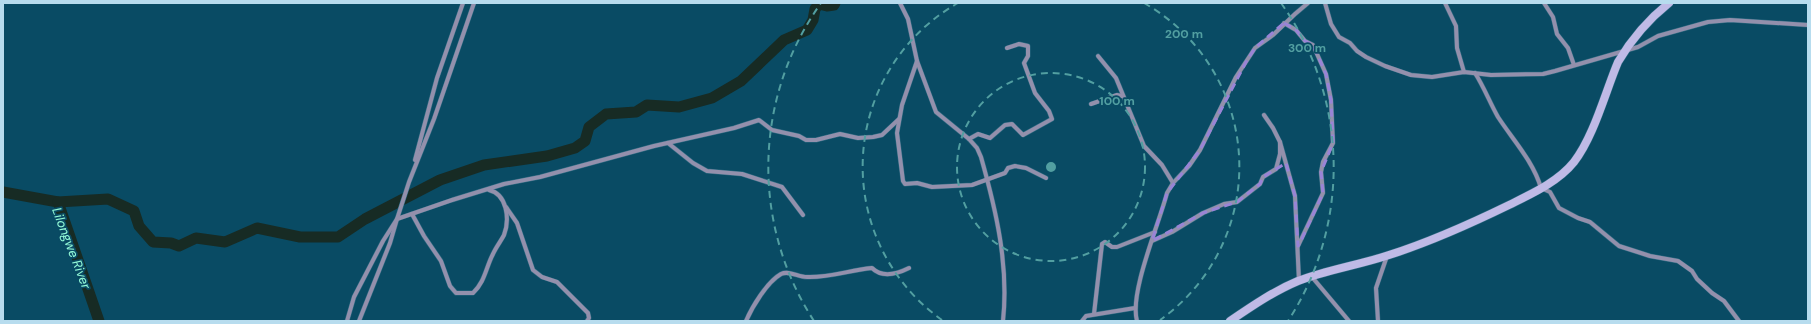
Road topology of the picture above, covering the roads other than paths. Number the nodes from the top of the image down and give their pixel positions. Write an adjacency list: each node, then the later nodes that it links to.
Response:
1 (464, 3): 27 (street)
2 (474, 3): 27 (street)
3 (900, 3): 14 (street)
4 (1308, 3): 9 (street)
5 (1325, 3): 16 (street)
6 (1445, 3): 16 (street)
7 (1544, 3): 15 (street)
8 (1670, 3): 12 (street)
9 (1284, 23): 28 (street); 37 (street)
10 (1808, 25): 12 (street)
11 (1007, 48): 22 (street)
12 (1624, 52): 15 (street); 29 (street)
13 (1098, 56): 18 (street)
14 (917, 61): 21 (street); 22 (street)
15 (1574, 65): 17 (street)
16 (1464, 72): 17 (street)
17 (1475, 73): 29 (street)
18 (1122, 96): 19 (street); 28 (street)
19 (1091, 104)
20 (1264, 115): 23 (street)
21 (899, 119): 24 (street); 26 (street)
22 (970, 139): 26 (street)
23 (1280, 142): 36 (street); 37 (street)
24 (668, 143): 30 (street); 33 (street)
25 (1046, 178): 26 (street)
26 (988, 180): 48 (street)
27 (409, 182): 34 (street)
28 (1172, 183): 35 (street)
29 (1541, 188): 38 (street); 54 (street)
30 (489, 190): 31 (street); 32 (street)
31 (504, 205): 32 (street); 46 (street)
32 (412, 214): 34 (street)
33 (803, 215)
34 (397, 219): 44 (street); 45 (street)
35 (1155, 232): 36 (street); 43 (street)
36 (1152, 241): 42 (street)
37 (1298, 246): 41 (street)
38 (1387, 256): 40 (street); 53 (street)
39 (909, 268): 47 (street)
40 (1312, 277): 41 (street); 52 (street)
41 (1298, 281): 51 (street)
42 (1135, 308): 43 (street); 50 (street)
43 (1094, 314): 49 (street)
44 (347, 321)
45 (359, 321)
46 (587, 321)
47 (746, 321)
48 (1003, 321)
49 (1082, 321)
50 (1137, 321)
51 (1231, 321)
52 (1349, 321)
53 (1378, 321)
54 (1739, 321)

